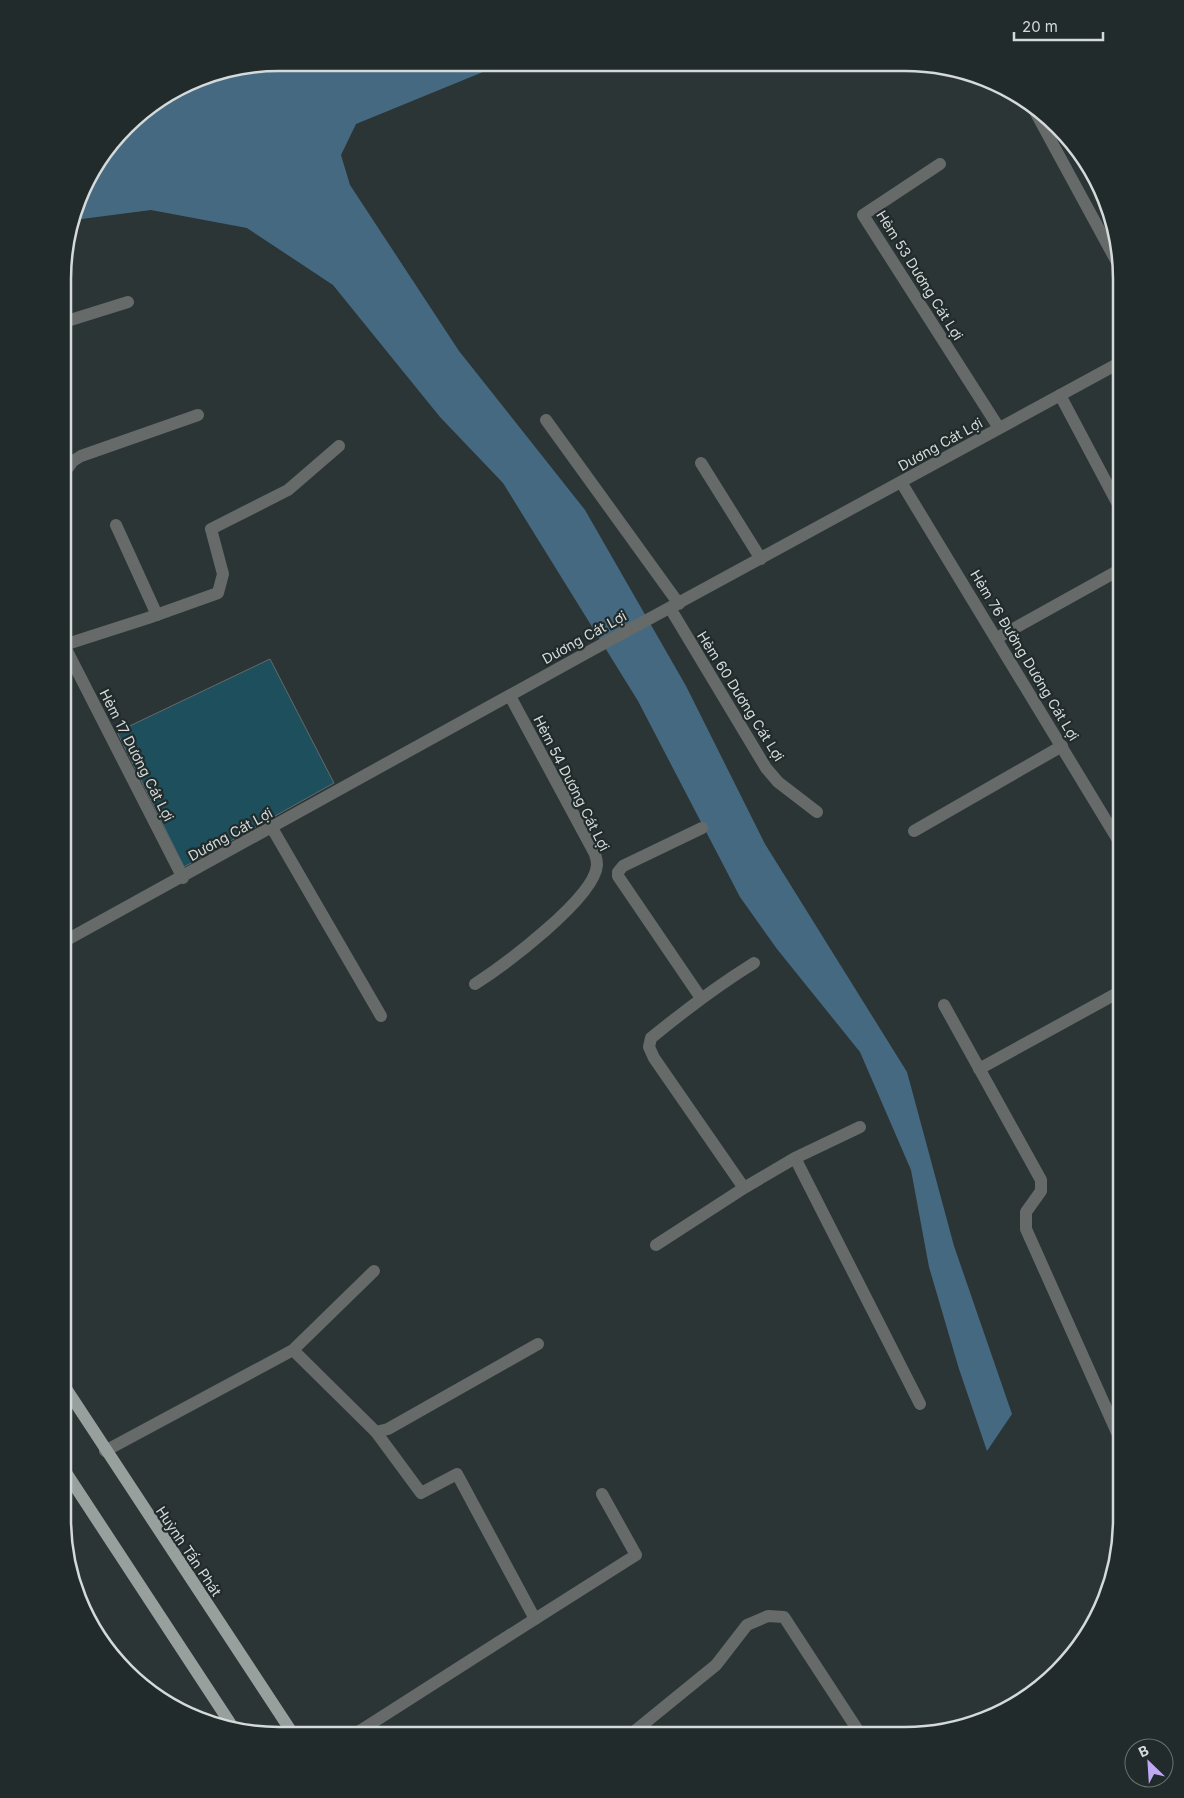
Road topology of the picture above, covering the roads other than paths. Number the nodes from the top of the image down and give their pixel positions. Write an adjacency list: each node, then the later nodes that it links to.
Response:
1 (1041, 122): 3 (street)
2 (940, 164): 10 (street, Hẻm 53 Dương Cát Lợi)
3 (1111, 251)
4 (128, 302): 5 (street)
5 (71, 320)
6 (1113, 367): 7 (street, Dương Cát Lợi)
7 (1060, 395): 10 (street, Dương Cát Lợi); 15 (street)
8 (198, 415): 13 (street)
9 (546, 420): 19 (street, Hẻm 60 Dương Cát Lợi)
10 (999, 428): 14 (street, Dương Cát Lợi)
11 (339, 446): 20 (street)
12 (701, 463): 17 (street)
13 (71, 464)
14 (901, 482): 17 (street, Dương Cát Lợi); 21 (street, Hẻm 76 Đường Dương Cát Lợi)
15 (1113, 495)
16 (116, 525): 20 (street)
17 (761, 559): 19 (street, Dương Cát Lợi)
18 (1113, 573): 21 (street)
19 (669, 609): 24 (street, Dương Cát Lợi); 26 (street, Hẻm 60 Dương Cát Lợi)
20 (157, 615): 22 (street)
21 (997, 638): 25 (street, Hẻm 76 Đường Dương Cát Lợi)
22 (71, 643)
23 (71, 659): 31 (street, Hẻm 17 Dương Cát Lợi)
24 (510, 696): 27 (street, Dương Cát Lợi); 34 (street, Hẻm 54 Dương Cát Lợi)
25 (1062, 746): 29 (street); 30 (street, Hẻm 76 Đường Dương Cát Lợi)
26 (817, 812)
27 (272, 828): 31 (street, Dương Cát Lợi); 38 (street)
28 (702, 828): 36 (street)
29 (914, 830)
30 (1113, 831)
31 (183, 878): 32 (street, Dương Cát Lợi)
32 (71, 938)
33 (754, 963): 36 (street)
34 (475, 984)
35 (1113, 995): 39 (street)
36 (701, 998): 42 (street)
37 (944, 1005): 39 (street)
38 (381, 1016)
39 (979, 1068): 49 (street)
40 (860, 1127): 41 (street)
41 (795, 1158): 42 (street); 48 (street)
42 (744, 1188): 43 (street)
43 (656, 1245)
44 (374, 1271): 46 (street)
45 (538, 1344): 50 (street)
46 (293, 1350): 50 (street); 51 (street)
47 (71, 1397): 51 (main road, Huỳnh Tấn Phát)
48 (920, 1404)
49 (1113, 1424)
50 (376, 1432): 54 (street)
51 (105, 1451): 56 (main road, Huỳnh Tấn Phát)
52 (71, 1480): 55 (main road)
53 (602, 1494): 54 (street)
54 (535, 1619): 57 (street)
55 (228, 1721)
56 (288, 1727)
57 (366, 1727)
58 (640, 1727): 59 (street)
59 (856, 1727)

